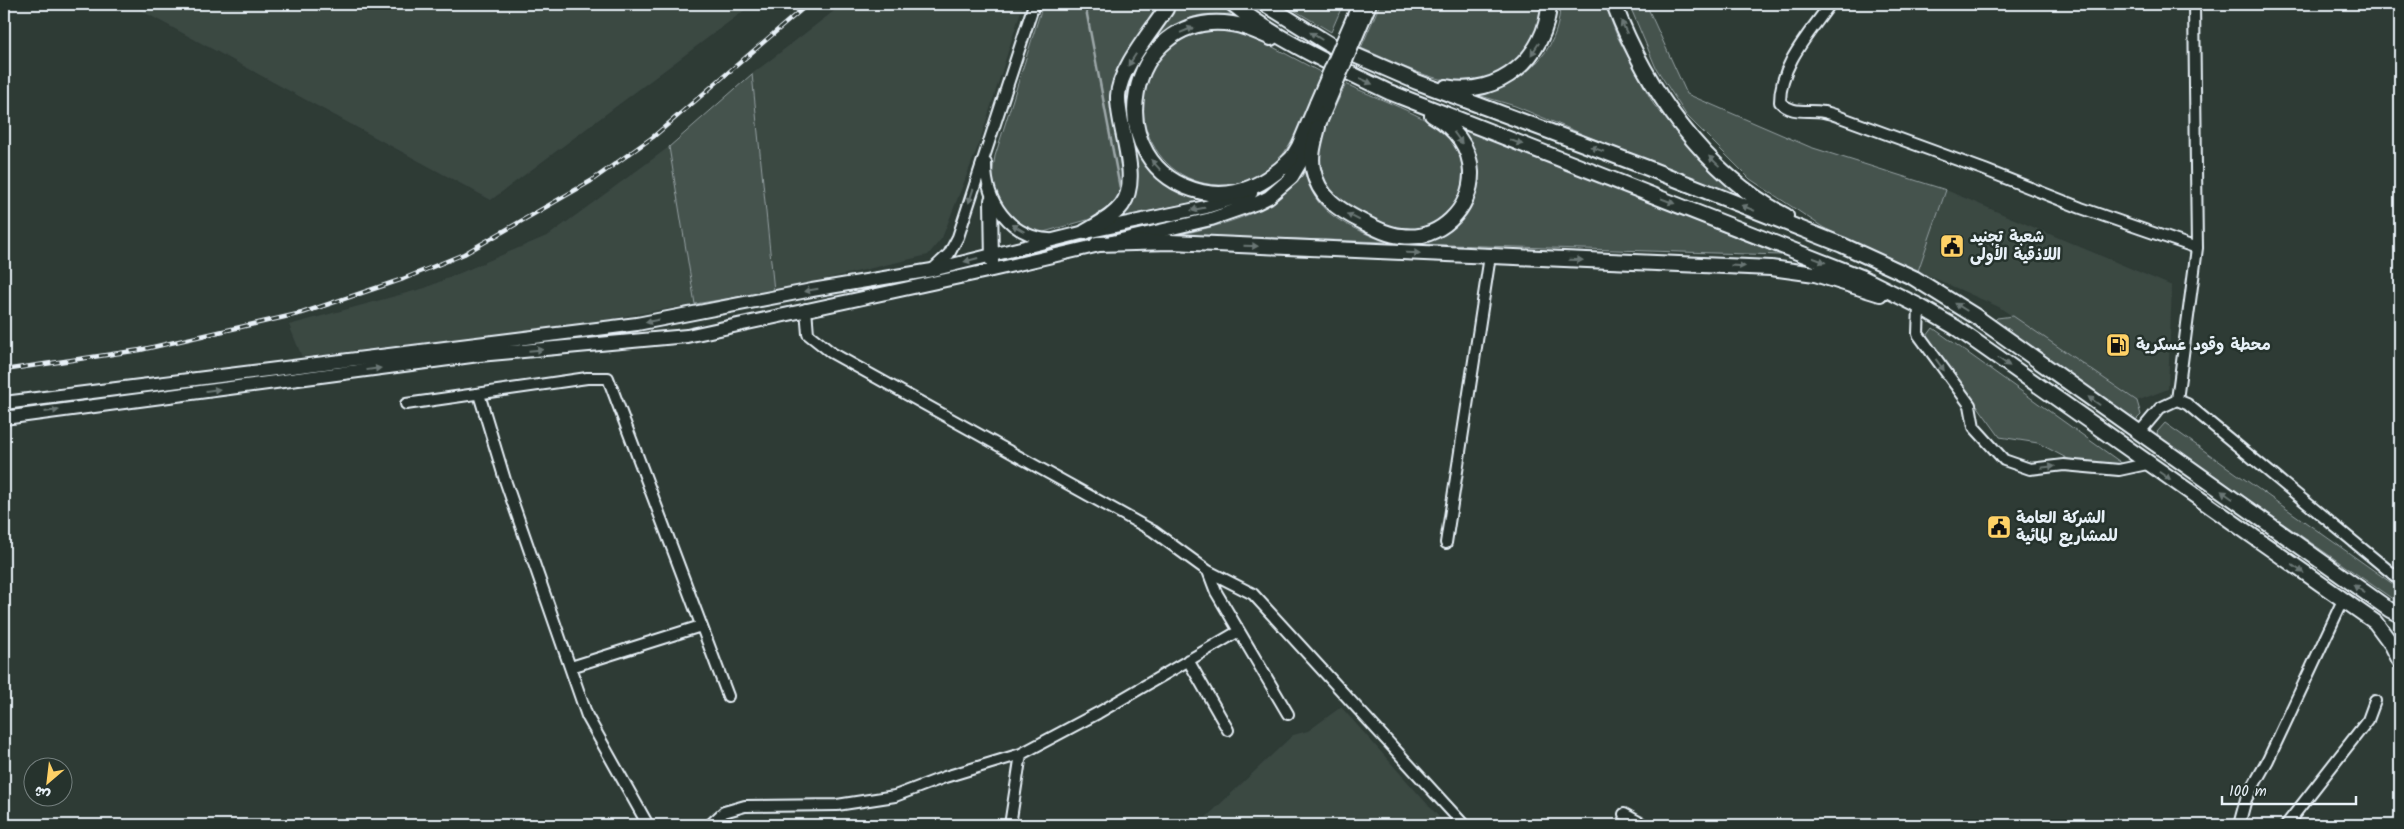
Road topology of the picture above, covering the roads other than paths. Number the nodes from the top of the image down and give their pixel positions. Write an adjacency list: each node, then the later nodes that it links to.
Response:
1 (1034, 4): 16 (street)
2 (1167, 4): 19 (highway, one-way to 19)
3 (1233, 4): 11 (highway)
4 (1265, 4): 12 (highway, one-way to 4)
5 (1359, 4): 14 (main road, bridge)
6 (1370, 4): 14 (main road, bridge)
7 (1549, 4): 12 (highway, one-way to 12)
8 (1614, 4): 22 (highway, one-way to 8)
9 (1830, 4): 23 (street)
10 (2194, 4): 23 (street)
11 (1324, 60): 13 (highway, one-way to 13); 17 (highway, one-way to 11)
12 (1418, 82): 22 (highway, one-way to 12)
13 (1389, 92): 15 (highway, one-way to 15); 28 (highway, one-way to 28)
14 (1322, 104): 15 (main road); 17 (main road)
15 (1318, 127): 21 (main road)
16 (986, 150): 18 (street); 26 (street, one-way to 26)
17 (1291, 159): 19 (main road, one-way to 19)
18 (991, 200): 20 (street, one-way to 18); 24 (main road)
19 (1086, 232): 20 (main road)
20 (1055, 240): 24 (main road)
21 (1097, 244): 25 (highway, one-way to 25); 27 (main road)
22 (1842, 245): 35 (highway, one-way to 22)
23 (2198, 248): 31 (street)
24 (991, 254): 26 (main road, one-way to 26); 27 (main road)
25 (1490, 256): 28 (highway, one-way to 28); 37 (street)
26 (932, 270): 32 (main road, one-way to 32)
27 (992, 270): 29 (main road)
28 (1919, 306): 36 (highway, one-way to 36); 36 (street, one-way to 36)
29 (806, 309): 34 (main road, one-way to 29); 38 (street)
30 (479, 394): 33 (street); 42 (street); 46 (street)
31 (2177, 400): 35 (street); 39 (street)
32 (4, 403)
33 (406, 404)
34 (4, 418)
35 (2139, 432): 41 (highway, one-way to 35)
36 (2148, 464): 40 (highway, one-way to 40)
37 (1446, 543)
38 (1208, 571): 43 (street); 56 (street)
39 (2400, 580)
40 (2343, 600): 45 (highway); 58 (street)
41 (2400, 615)
42 (701, 626): 46 (street); 47 (street)
43 (1239, 631): 44 (street); 49 (street)
44 (1188, 660): 50 (street); 51 (street)
45 (2400, 661)
46 (571, 667): 53 (street)
47 (728, 696)
48 (2375, 701): 59 (street)
49 (1288, 714)
50 (1228, 730)
51 (1021, 754): 54 (street); 55 (street)
52 (1624, 814): 57 (street)
53 (648, 825)
54 (710, 825)
55 (1010, 825)
56 (1464, 825)
57 (1644, 825)
58 (2239, 825)
59 (2286, 825)

